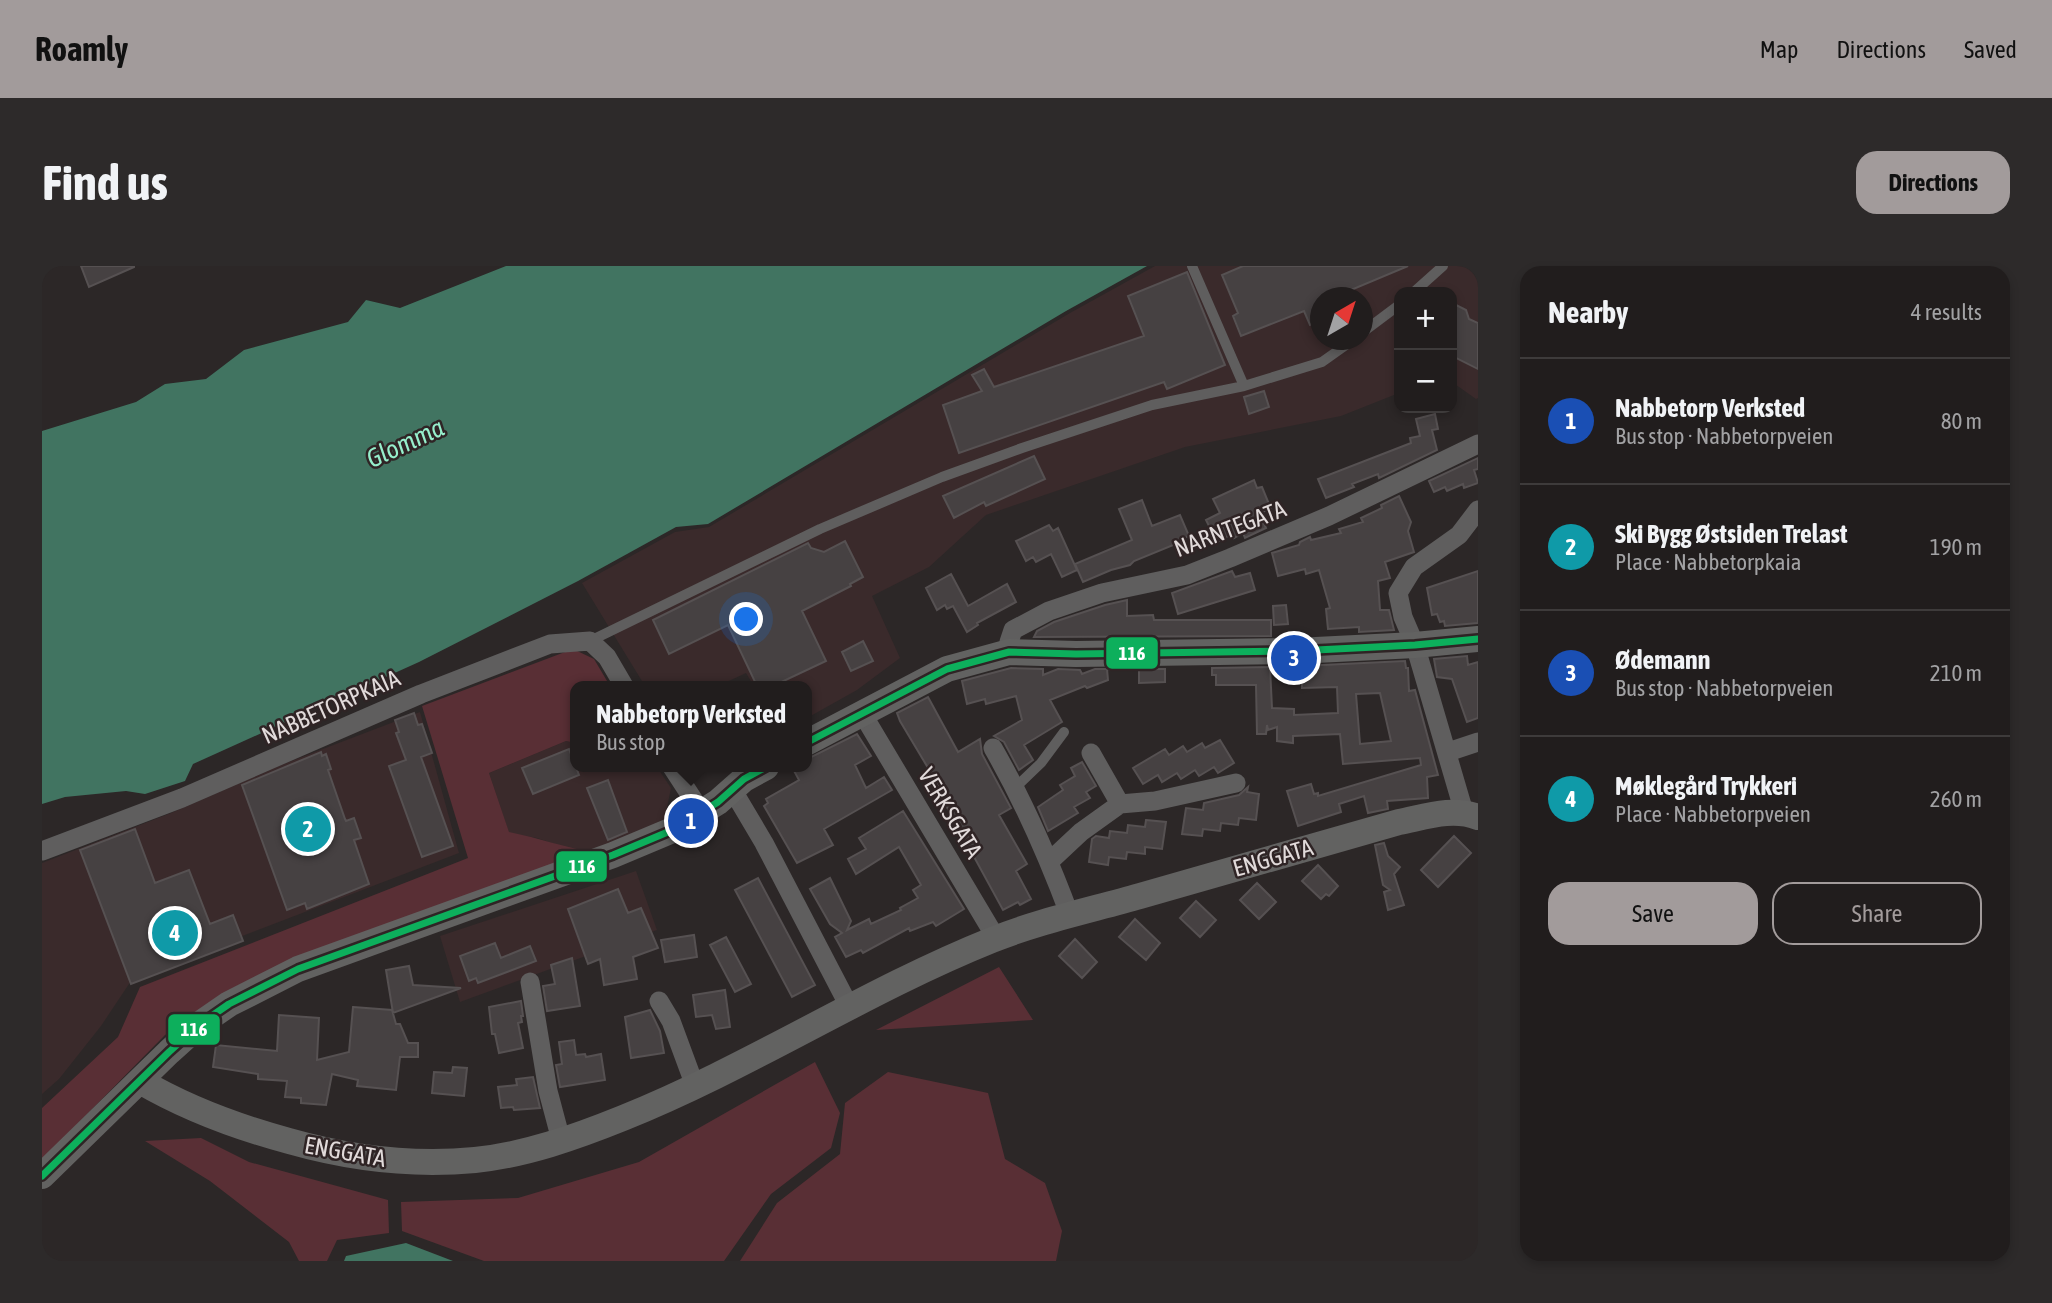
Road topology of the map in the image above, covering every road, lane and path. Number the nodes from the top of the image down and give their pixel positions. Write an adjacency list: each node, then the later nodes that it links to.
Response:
1 (1192, 266): 7 (lane)
2 (1443, 266): 3 (lane)
3 (1420, 287)
4 (1394, 309): 5 (lane)
5 (1373, 324)
6 (1339, 350): 7 (lane)
7 (1244, 386): 11 (lane)
8 (1478, 444): 13 (street, NARNTEGATA)
9 (1478, 510): 12 (street)
10 (1478, 639): 12 (main road)
11 (590, 640): 14 (street); 30 (street, NABBETORPKAIA)
12 (1415, 645): 13 (main road); 20 (street)
13 (1009, 652): 15 (main road)
14 (621, 681)
15 (862, 713): 17 (main road); 33 (street, VERKSGATA)
16 (1064, 732): 25 (lane)
17 (812, 740)
18 (1478, 742): 20 (street)
19 (993, 748): 25 (street)
20 (1448, 752): 29 (street)
21 (1091, 753): 27 (street)
22 (675, 772): 28 (street)
23 (758, 772): 26 (main road)
24 (1236, 783): 27 (street)
25 (1016, 787): 31 (street)
26 (732, 789): 28 (main road); 36 (street)
27 (1120, 804): 31 (street)
28 (702, 813): 37 (main road)
29 (1471, 815): 32 (main road, ENGGATA)
30 (42, 851)
31 (1050, 862): 32 (street)
32 (1070, 916): 33 (main road, ENGGATA)
33 (996, 938): 36 (main road, ENGGATA)
34 (530, 982): 39 (street)
35 (659, 1001): 38 (street)
36 (849, 1006): 38 (main road, ENGGATA)
37 (139, 1081): 39 (main road, ENGGATA); 40 (main road)
38 (695, 1086): 39 (main road, ENGGATA)
39 (561, 1140)
40 (42, 1176)

